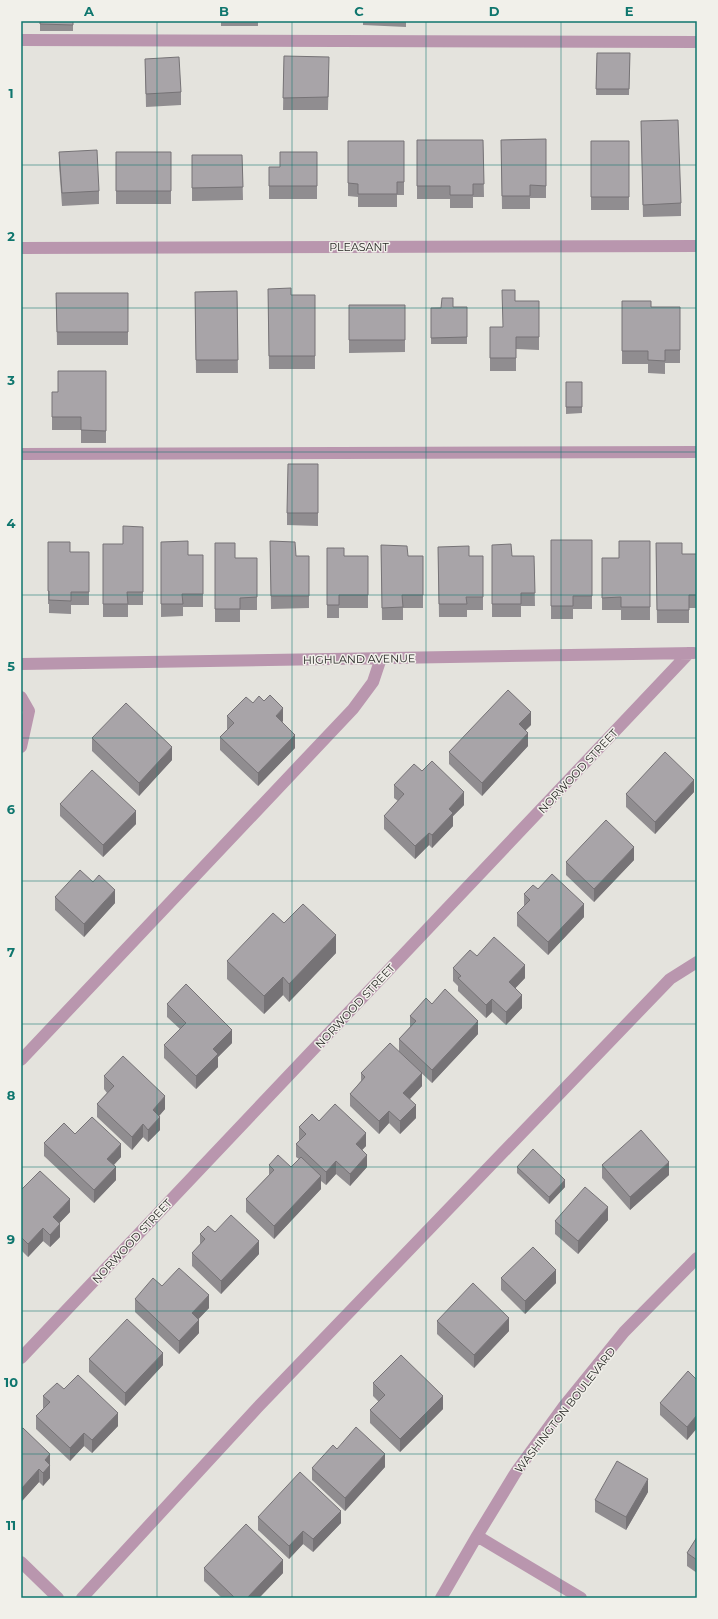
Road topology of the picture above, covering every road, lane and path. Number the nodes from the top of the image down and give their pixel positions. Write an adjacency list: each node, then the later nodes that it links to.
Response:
1 (21, 40): 2 (street)
2 (697, 42)
3 (697, 246): 4 (street, PLEASANT)
4 (21, 248)
5 (697, 452): 6 (street)
6 (21, 454)
7 (693, 653): 8 (street, HIGHLAND AVENUE); 15 (street, NORWOOD STREET)
8 (381, 658): 9 (street, HIGHLAND AVENUE); 13 (street)
9 (21, 664)
10 (21, 697): 11 (street)
11 (21, 747)
12 (697, 962): 19 (street)
13 (21, 1060)
14 (697, 1258): 16 (street, WASHINGTON BOULEVARD)
15 (21, 1358)
16 (476, 1536): 20 (street, WASHINGTON BOULEVARD); 21 (street)
17 (21, 1562): 18 (street)
18 (58, 1598)
19 (82, 1598)
20 (441, 1598)
21 (581, 1598)

